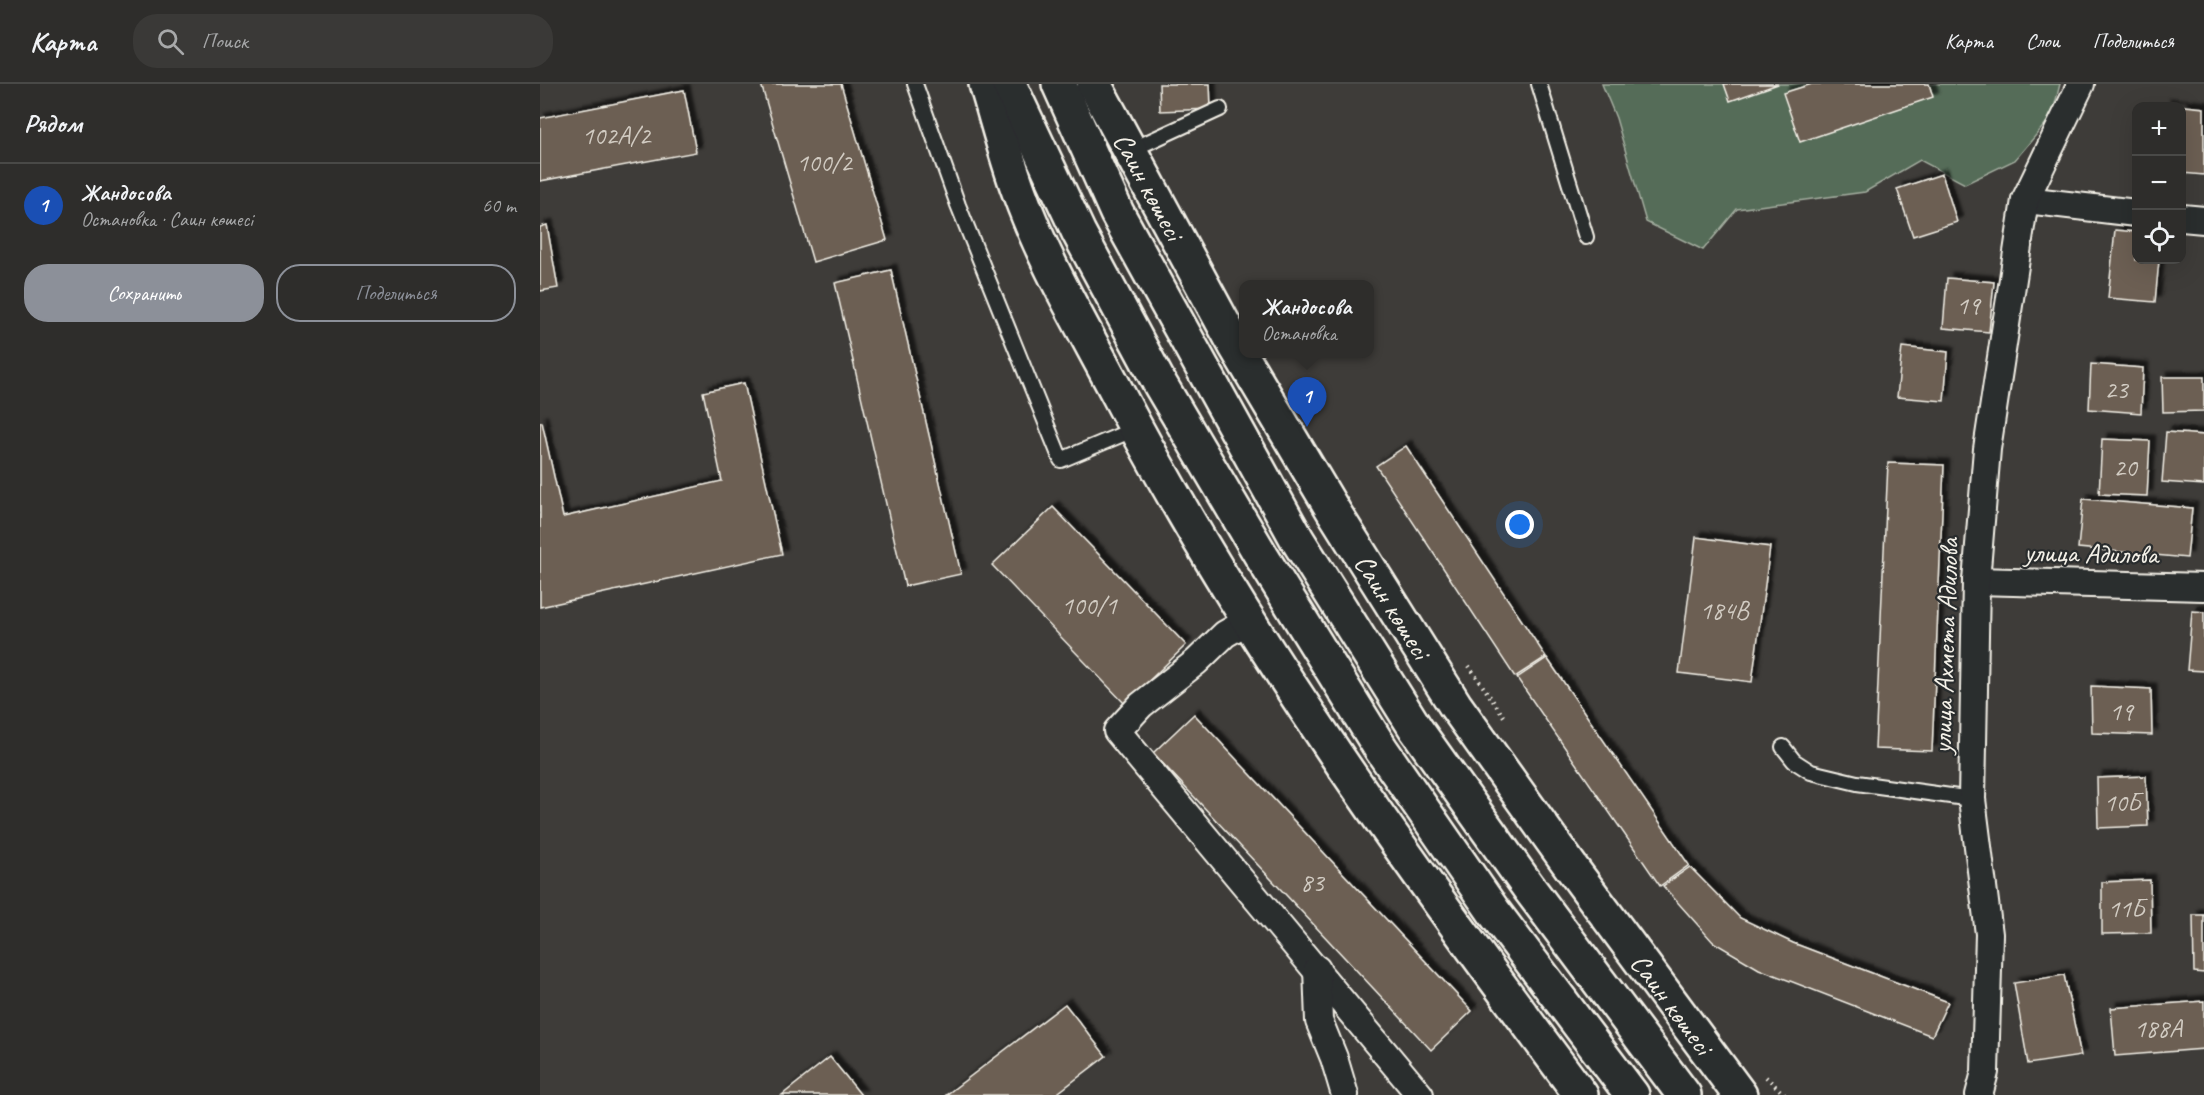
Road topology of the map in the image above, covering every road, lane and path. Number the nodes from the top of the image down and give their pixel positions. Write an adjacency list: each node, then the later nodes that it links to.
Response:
1 (915, 84): 17 (lane)
2 (986, 84): 17 (main road)
3 (1009, 84): 30 (main road)
4 (1059, 84): 31 (main road, Саин көшесі)
5 (1094, 84): 9 (main road, Саин көшесі)
6 (1539, 84): 14 (lane)
7 (2081, 84): 10 (street)
8 (1220, 109): 9 (lane)
9 (1131, 150): 15 (main road, Саин көшесі)
10 (2025, 200): 11 (street); 18 (street, улица Ахмета Адилова)
11 (2132, 213)
12 (2186, 218): 13 (street)
13 (2204, 220)
14 (1586, 237)
15 (1239, 350)
16 (1244, 358): 26 (main road, Саин көшесі)
17 (1135, 429): 20 (main road)
18 (1976, 581): 19 (street, улица Адилова); 24 (street, улица Ахмета Адилова)
19 (2204, 587)
20 (1248, 621): 25 (street); 29 (main road)
21 (1469, 665): 22 (path)
22 (1508, 723)
23 (1782, 747): 24 (lane)
24 (1972, 800): 33 (street, улица Ахмета Адилова)
25 (1317, 969): 27 (street); 28 (street)
26 (1745, 1088): 32 (path)
27 (1345, 1095)
28 (1420, 1095)
29 (1581, 1095)
30 (1632, 1095)
31 (1684, 1095)
32 (1785, 1095)
33 (1980, 1095)

